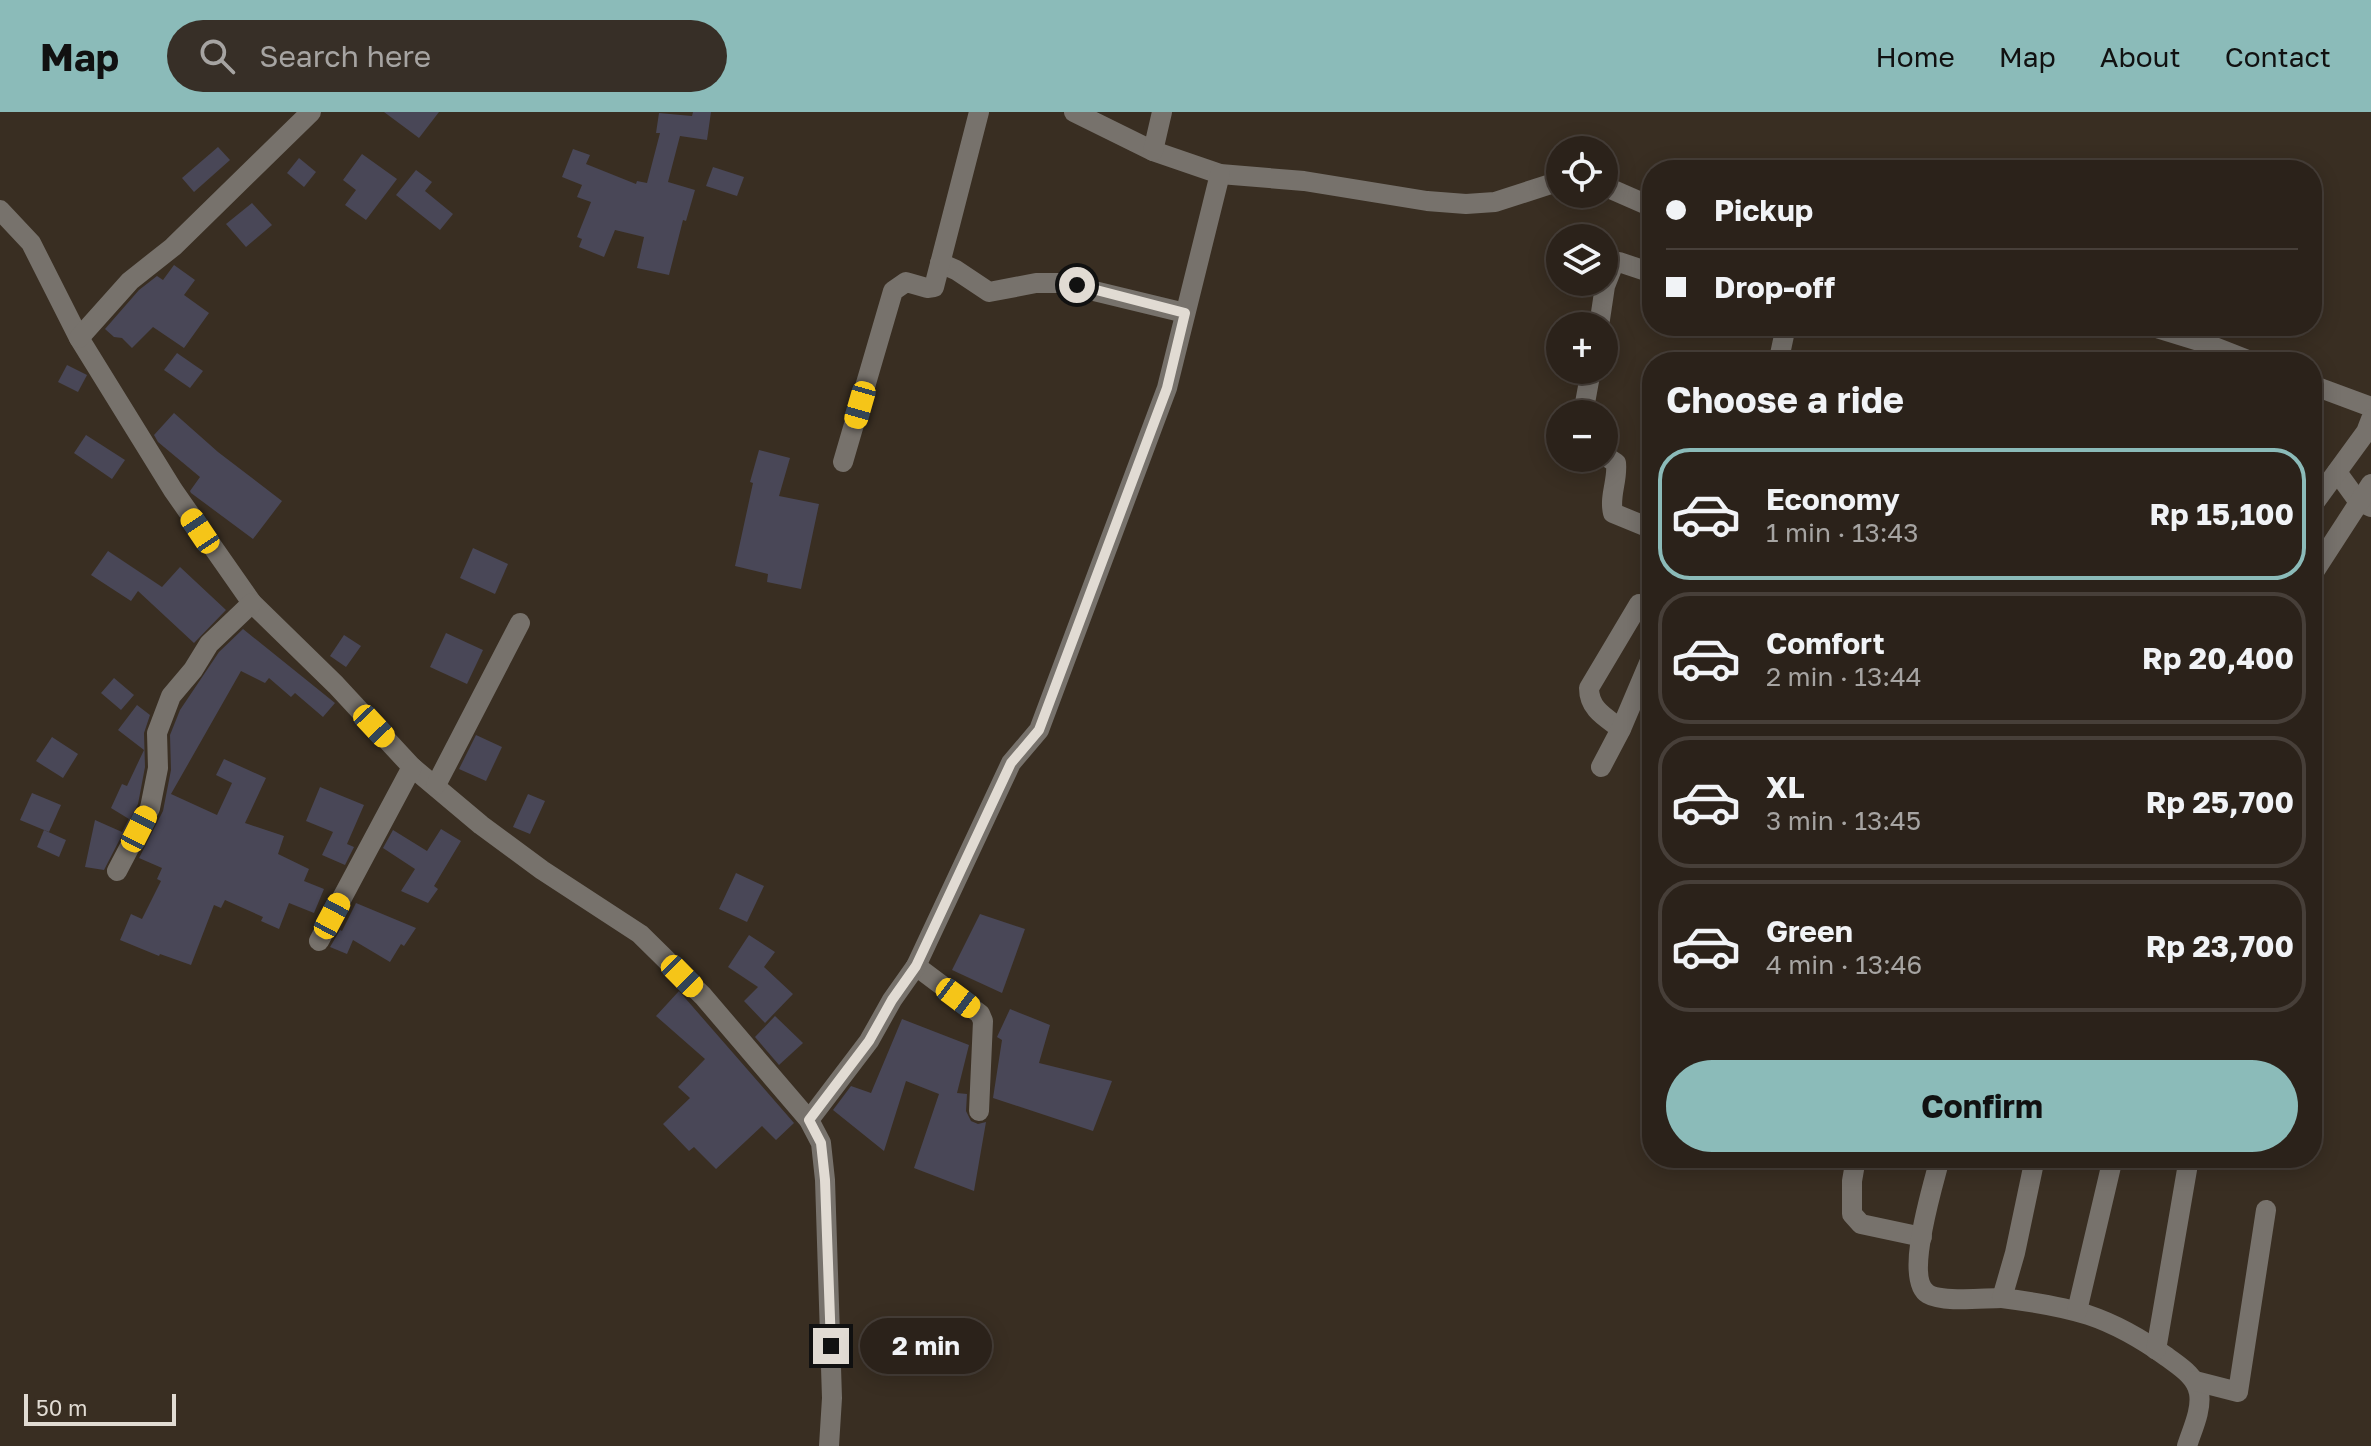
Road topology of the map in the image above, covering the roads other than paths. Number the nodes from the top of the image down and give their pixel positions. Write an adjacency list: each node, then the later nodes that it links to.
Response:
1 (311, 112): 16 (street)
2 (979, 112): 11 (street)
3 (1074, 112): 5 (street)
4 (1162, 112): 5 (street)
5 (1153, 151): 6 (street)
6 (1220, 174): 7 (street); 14 (street)
7 (1546, 186)
8 (1618, 192): 9 (street)
9 (1642, 203)
10 (0, 210): 16 (street)
11 (940, 263): 14 (street); 21 (street)
12 (1642, 270): 13 (street)
13 (1601, 312)
14 (1185, 313): 39 (street)
15 (2173, 336): 17 (street)
16 (79, 338): 29 (street)
17 (2210, 352)
18 (2322, 389): 19 (street)
19 (2371, 407)
20 (2371, 419): 23 (street)
21 (843, 462)
22 (1617, 472): 27 (street)
23 (2337, 472): 25 (street); 26 (street)
24 (2371, 484): 26 (street)
25 (2322, 492)
26 (2365, 504): 28 (street)
27 (1642, 525)
28 (2322, 562)
29 (252, 603): 34 (street); 37 (street)
30 (1639, 604): 33 (street)
31 (520, 623): 36 (street)
32 (1642, 680): 33 (street)
33 (1621, 729): 35 (street)
34 (412, 767): 36 (street); 38 (street)
35 (1601, 767)
36 (436, 785): 41 (street)
37 (117, 871)
38 (319, 941)
39 (916, 966): 40 (street); 41 (street)
40 (979, 1111)
41 (809, 1120): 53 (street)
42 (1854, 1168): 48 (street)
43 (1938, 1168): 48 (street)
44 (2033, 1168): 49 (street)
45 (2111, 1168): 50 (street)
46 (2187, 1168): 51 (street)
47 (2266, 1210): 52 (street)
48 (1922, 1237): 49 (street)
49 (2002, 1298): 50 (street)
50 (2077, 1311): 51 (street)
51 (2156, 1350): 52 (street)
52 (2195, 1381): 54 (street)
53 (829, 1446)
54 (2187, 1446)

